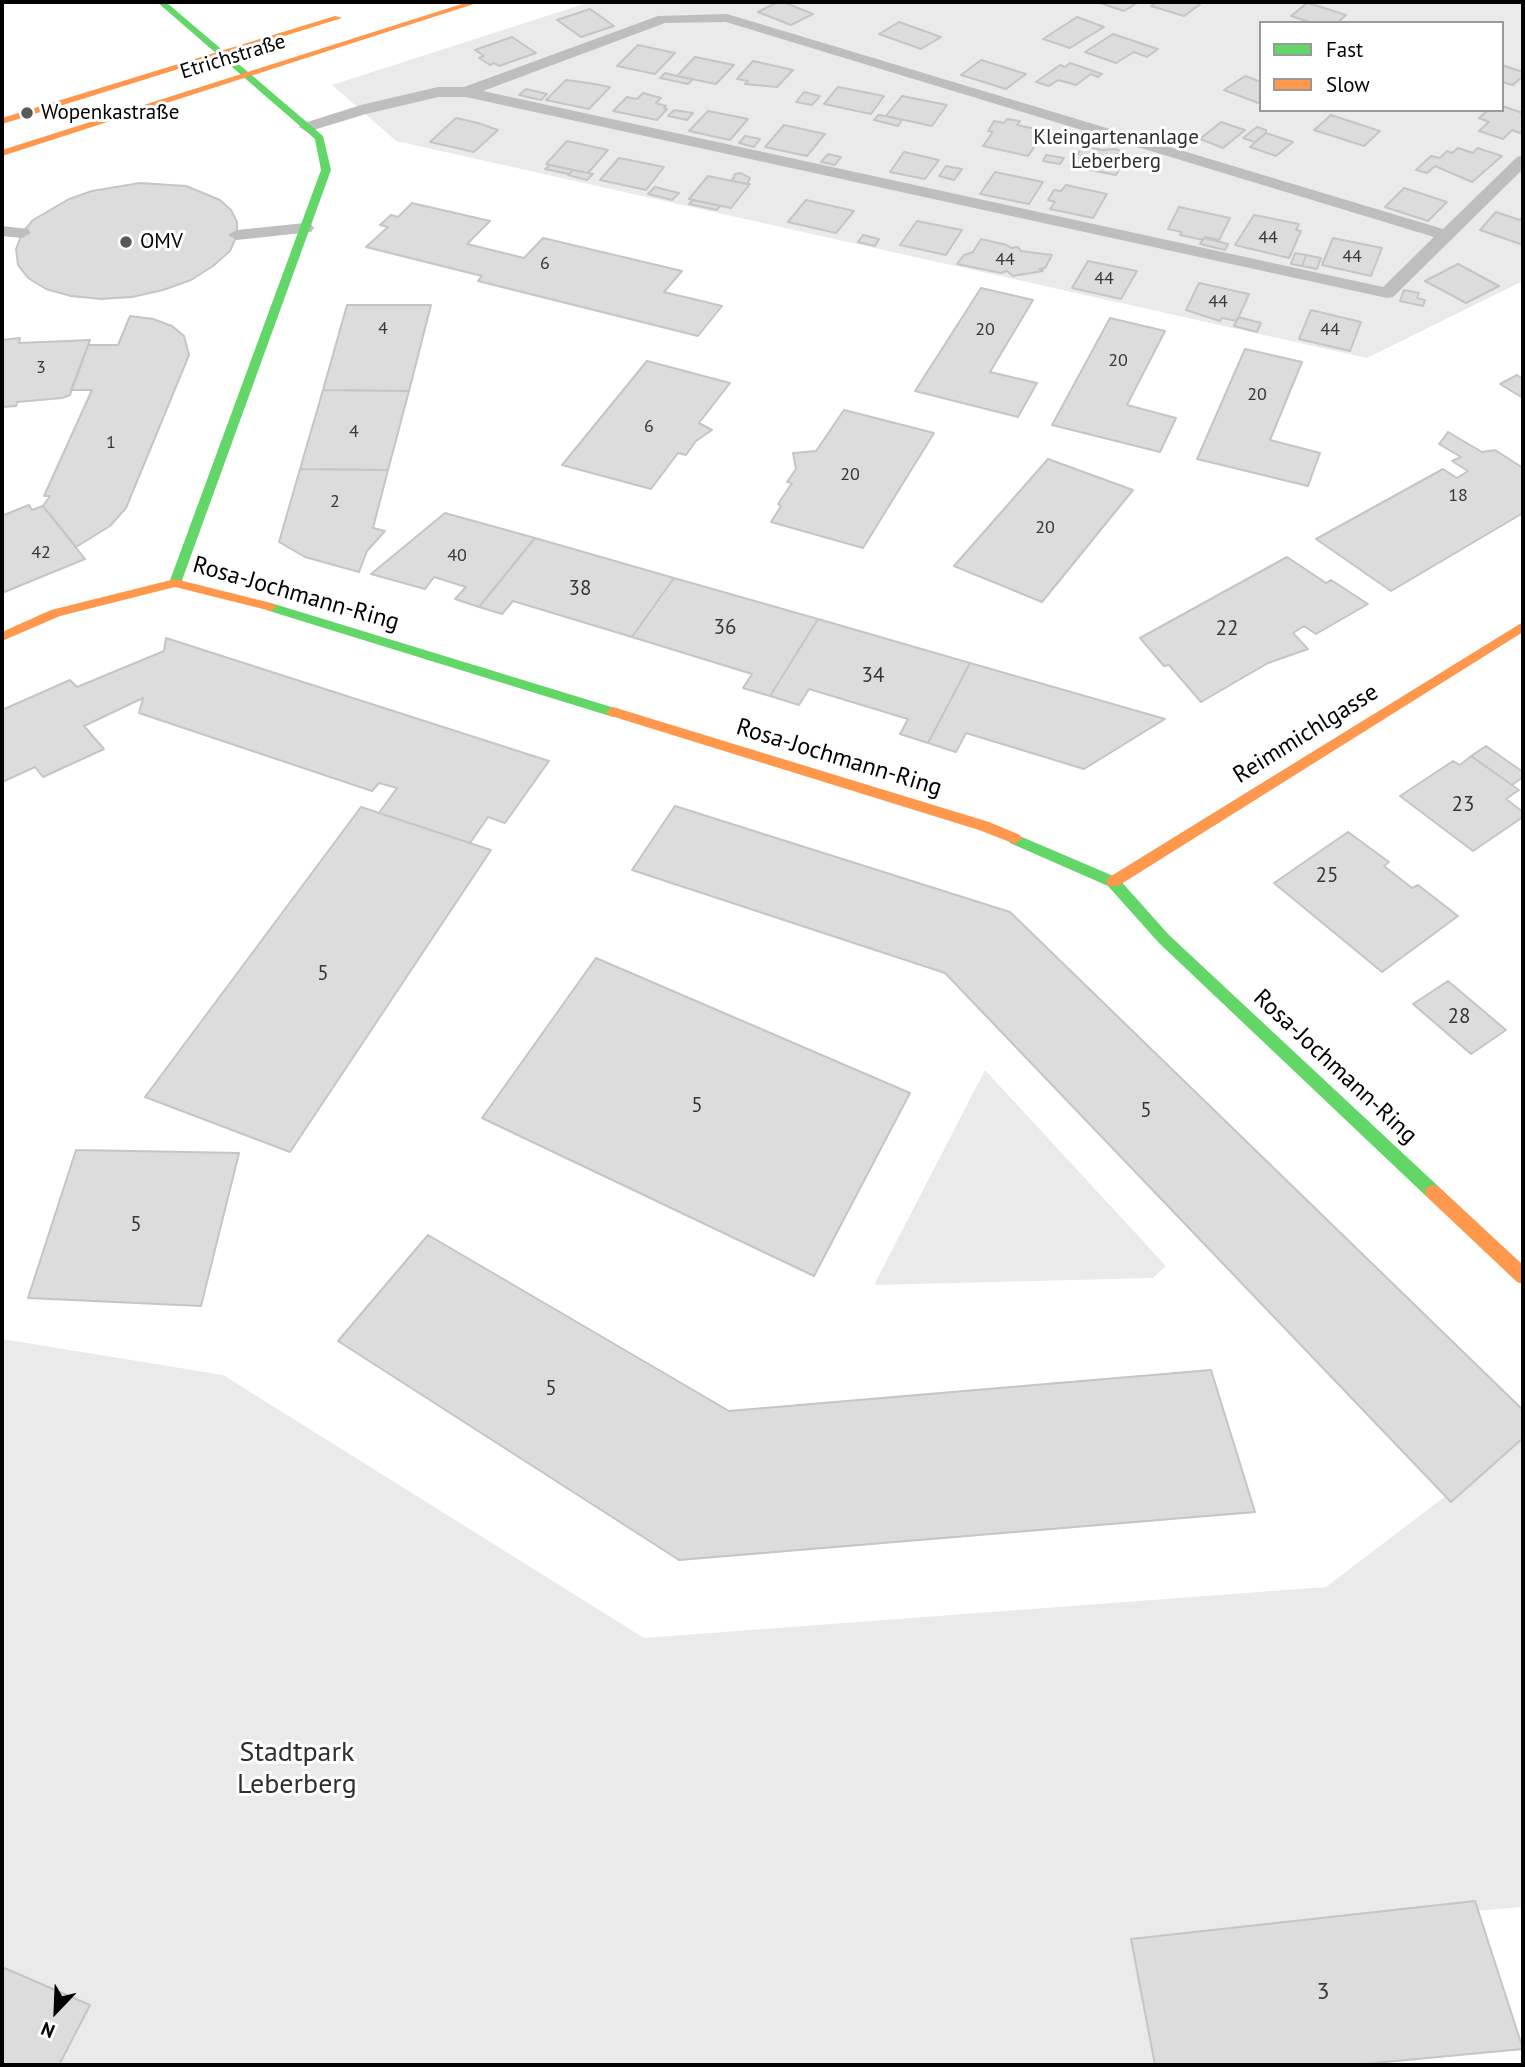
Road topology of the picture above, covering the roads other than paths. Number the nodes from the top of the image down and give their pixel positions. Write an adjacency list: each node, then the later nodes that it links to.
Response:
1 (160, 2): 4 (street)
2 (477, 2): 5 (street, Etrichstraße)
3 (356, 13): 4 (street, Etrichstraße)
4 (220, 54): 5 (street); 7 (street, Etrichstraße)
5 (249, 74): 8 (street); 9 (street, Etrichstraße)
6 (466, 92): 8 (lane); 15 (lane); 15 (lane)
7 (2, 121)
8 (307, 127): 11 (street)
9 (2, 153)
10 (1523, 160): 15 (lane)
11 (305, 228): 14 (lane); 16 (street)
12 (2, 231): 13 (lane)
13 (22, 233)
14 (237, 234)
15 (1446, 235)
16 (175, 583): 18 (street, Rosa-Jochmann-Ring); 19 (street, Rosa-Jochmann-Ring)
17 (1523, 626): 19 (street, Reimmichlgasse)
18 (2, 637)
19 (1113, 882): 20 (street, Rosa-Jochmann-Ring)
20 (1523, 1276)

